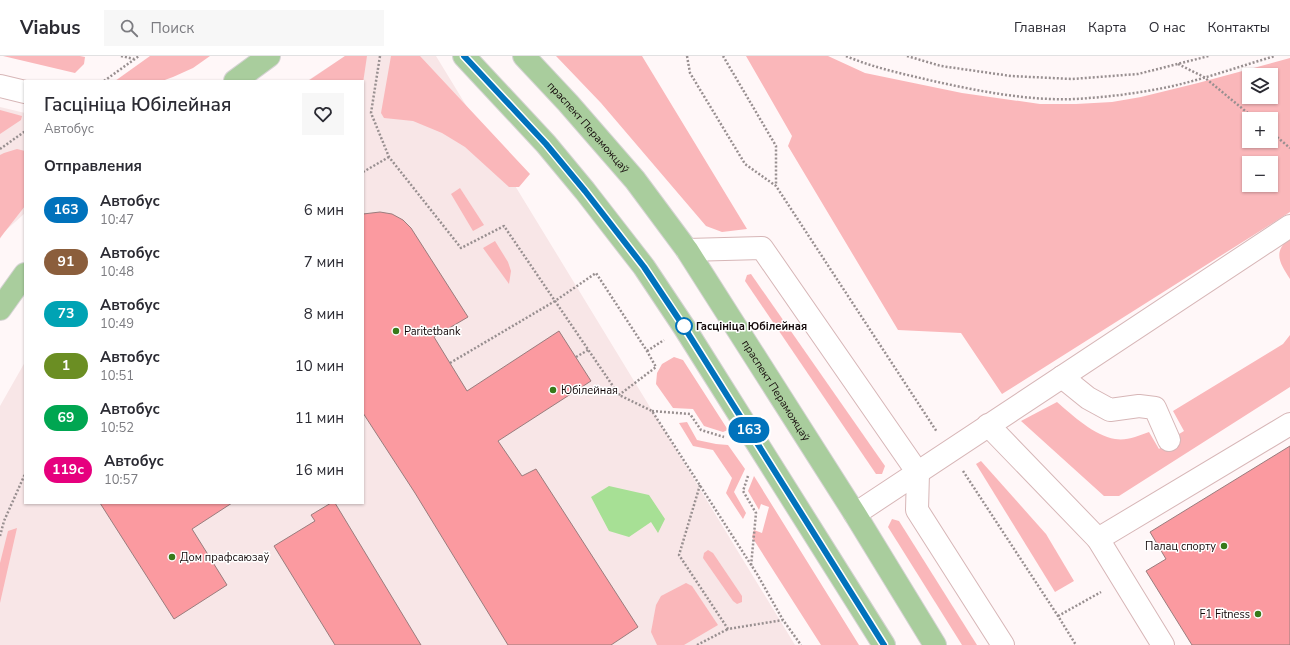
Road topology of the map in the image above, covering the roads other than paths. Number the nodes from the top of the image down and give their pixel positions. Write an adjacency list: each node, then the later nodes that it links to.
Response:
1 (269, 56): 4 (main road)
2 (464, 56): 18 (main road)
3 (524, 56): 8 (main road, праспект Пераможцаў)
4 (236, 80)
5 (0, 86): 6 (lane)
6 (24, 92)
7 (1290, 226): 11 (lane)
8 (687, 250): 15 (lane); 16 (main road, праспект Пераможцаў)
9 (24, 275): 10 (main road)
10 (0, 309)
11 (1062, 377): 13 (lane); 14 (lane)
12 (1290, 424): 17 (lane)
13 (988, 425): 15 (lane); 17 (lane)
14 (1168, 440)
15 (918, 473): 16 (lane); 20 (lane)
16 (855, 514): 19 (main road, праспект Пераможцаў)
17 (1098, 539): 21 (lane)
18 (884, 645)
19 (935, 645)
20 (1003, 645)
21 (1163, 645)

